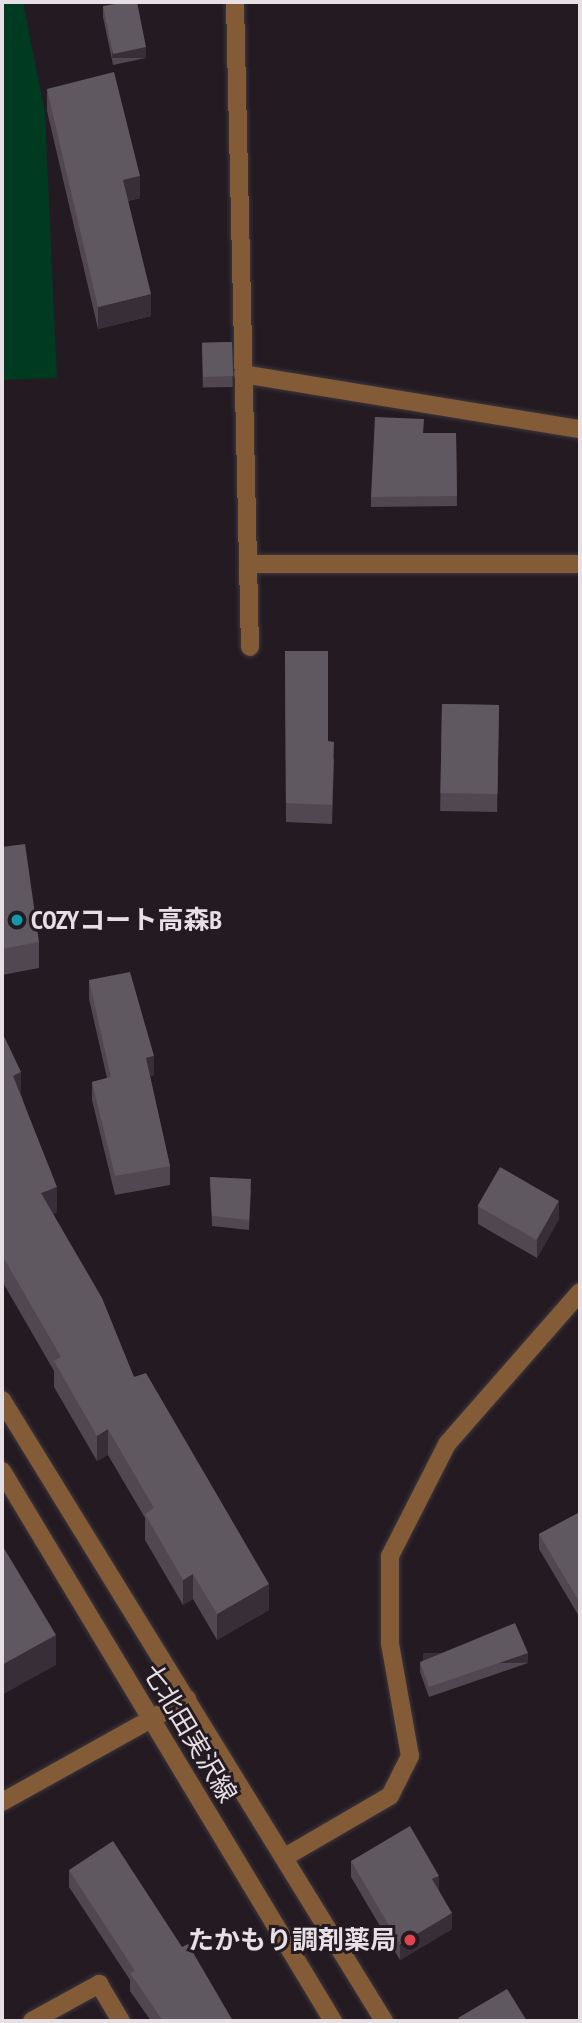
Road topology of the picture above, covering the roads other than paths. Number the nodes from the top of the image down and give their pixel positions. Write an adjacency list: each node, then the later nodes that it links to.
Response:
1 (235, 2): 2 (street)
2 (243, 374): 3 (street); 4 (street)
3 (580, 429)
4 (248, 564): 5 (street); 6 (street)
5 (580, 564)
6 (250, 647)
7 (580, 1292): 13 (street)
8 (2, 1400): 10 (street)
9 (2, 1471): 11 (street, 七北田実沢線)
10 (187, 1699): 11 (street); 13 (street)
11 (152, 1719): 12 (street); 16 (street, 七北田実沢線)
12 (2, 1802)
13 (285, 1857): 17 (street)
14 (32, 2021): 15 (street)
15 (121, 2021)
16 (333, 2021)
17 (384, 2021)

